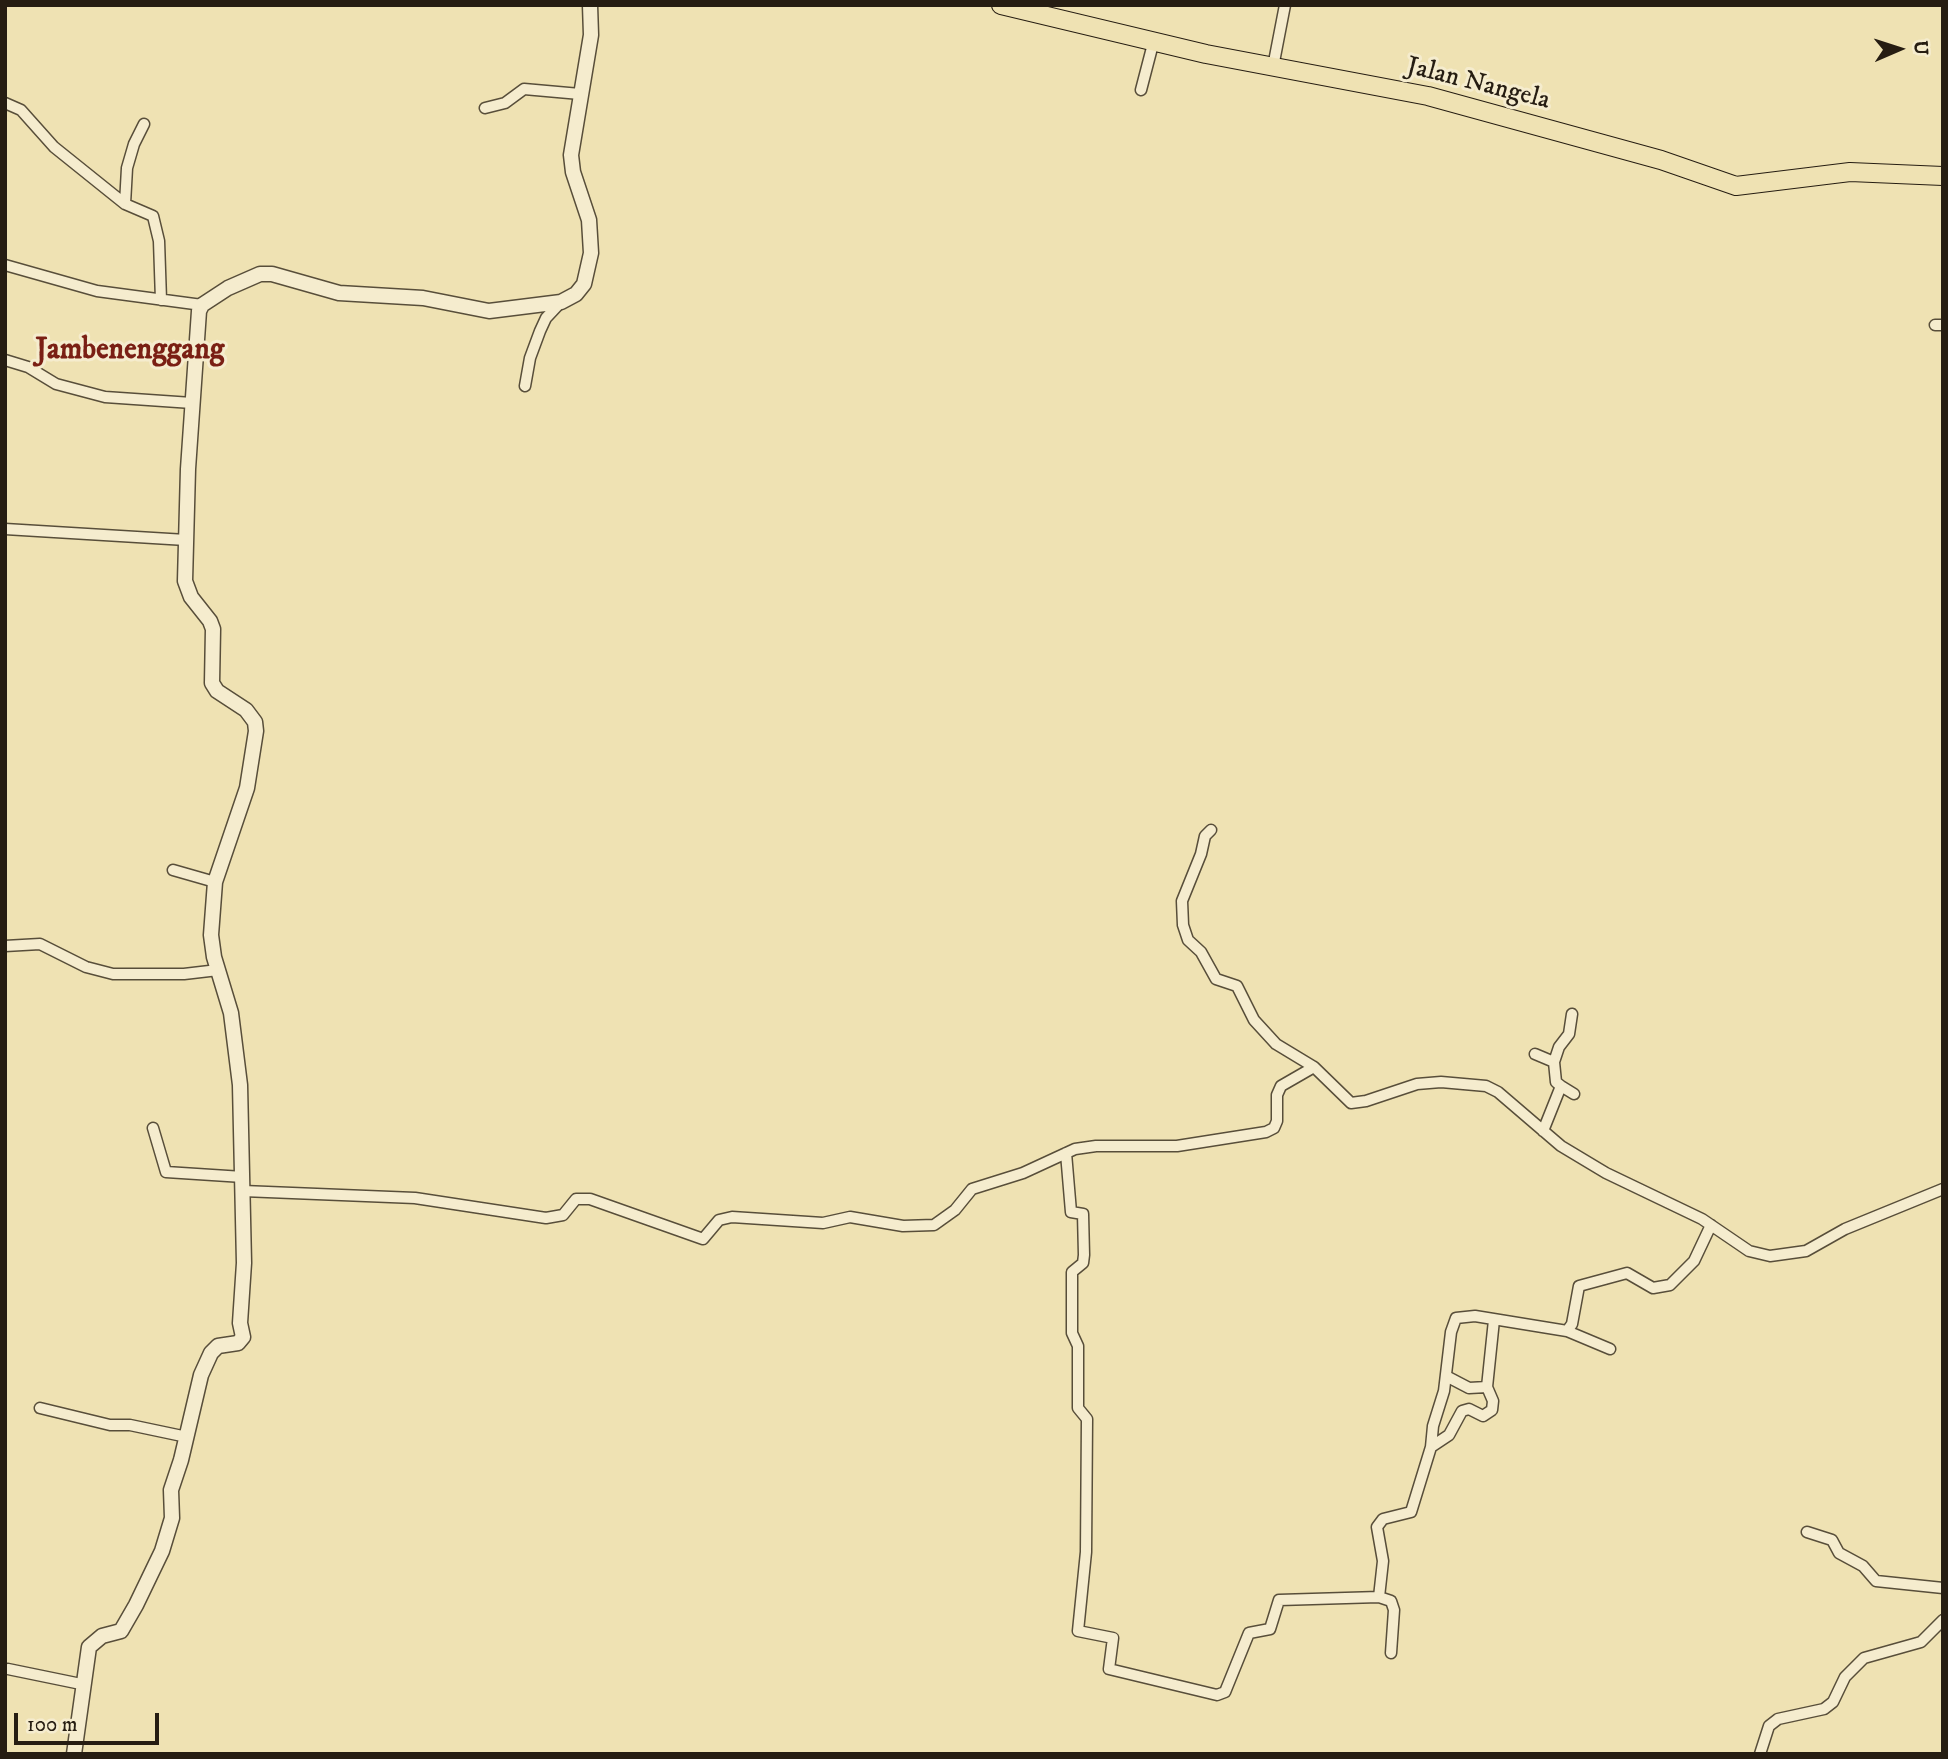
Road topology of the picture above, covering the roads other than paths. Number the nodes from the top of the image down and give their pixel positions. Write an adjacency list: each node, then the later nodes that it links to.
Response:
1 (590, 5): 7 (street)
2 (1001, 5): 4 (main road, Jalan Nangela)
3 (1285, 5): 5 (street)
4 (1154, 40): 5 (main road, Jalan Nangela); 6 (street)
5 (1273, 67): 11 (main road, Jalan Nangela)
6 (1141, 90)
7 (580, 94): 9 (street); 15 (street)
8 (5, 103): 12 (street)
9 (485, 108)
10 (144, 124): 12 (street)
11 (1943, 176)
12 (125, 204): 14 (street)
13 (5, 265): 14 (street)
14 (161, 300): 16 (street)
15 (561, 302): 16 (street); 18 (street)
16 (202, 305): 19 (street)
17 (5, 360): 19 (street)
18 (525, 386)
19 (192, 403): 21 (street)
20 (5, 529): 21 (street)
21 (186, 540): 24 (street)
22 (1212, 830): 30 (street)
23 (173, 870): 24 (street)
24 (215, 882): 26 (street)
25 (5, 946): 26 (street)
26 (218, 970): 36 (street)
27 (1572, 1014): 29 (street)
28 (1535, 1054): 29 (street)
29 (1554, 1062): 31 (street)
30 (1314, 1067): 34 (street); 35 (street)
31 (1562, 1086): 32 (street); 34 (street)
32 (1574, 1094)
33 (153, 1128): 36 (street)
34 (1543, 1131): 38 (street)
35 (1066, 1153): 36 (street); 49 (street)
36 (243, 1184): 45 (street)
37 (1943, 1189): 38 (street)
38 (1711, 1225): 40 (street)
39 (1494, 1320): 40 (street); 42 (street); 43 (street)
40 (1567, 1331): 41 (street)
41 (1609, 1349)
42 (1446, 1376): 43 (street); 46 (street)
43 (1487, 1387): 46 (street)
44 (40, 1408): 45 (street)
45 (187, 1437): 53 (street)
46 (1431, 1447): 49 (street)
47 (1807, 1532): 48 (street)
48 (1943, 1588)
49 (1379, 1597): 51 (street)
50 (1943, 1620): 55 (street)
51 (1391, 1653)
52 (8, 1670): 53 (street)
53 (81, 1684): 54 (street)
54 (74, 1754)
55 (1760, 1754)

